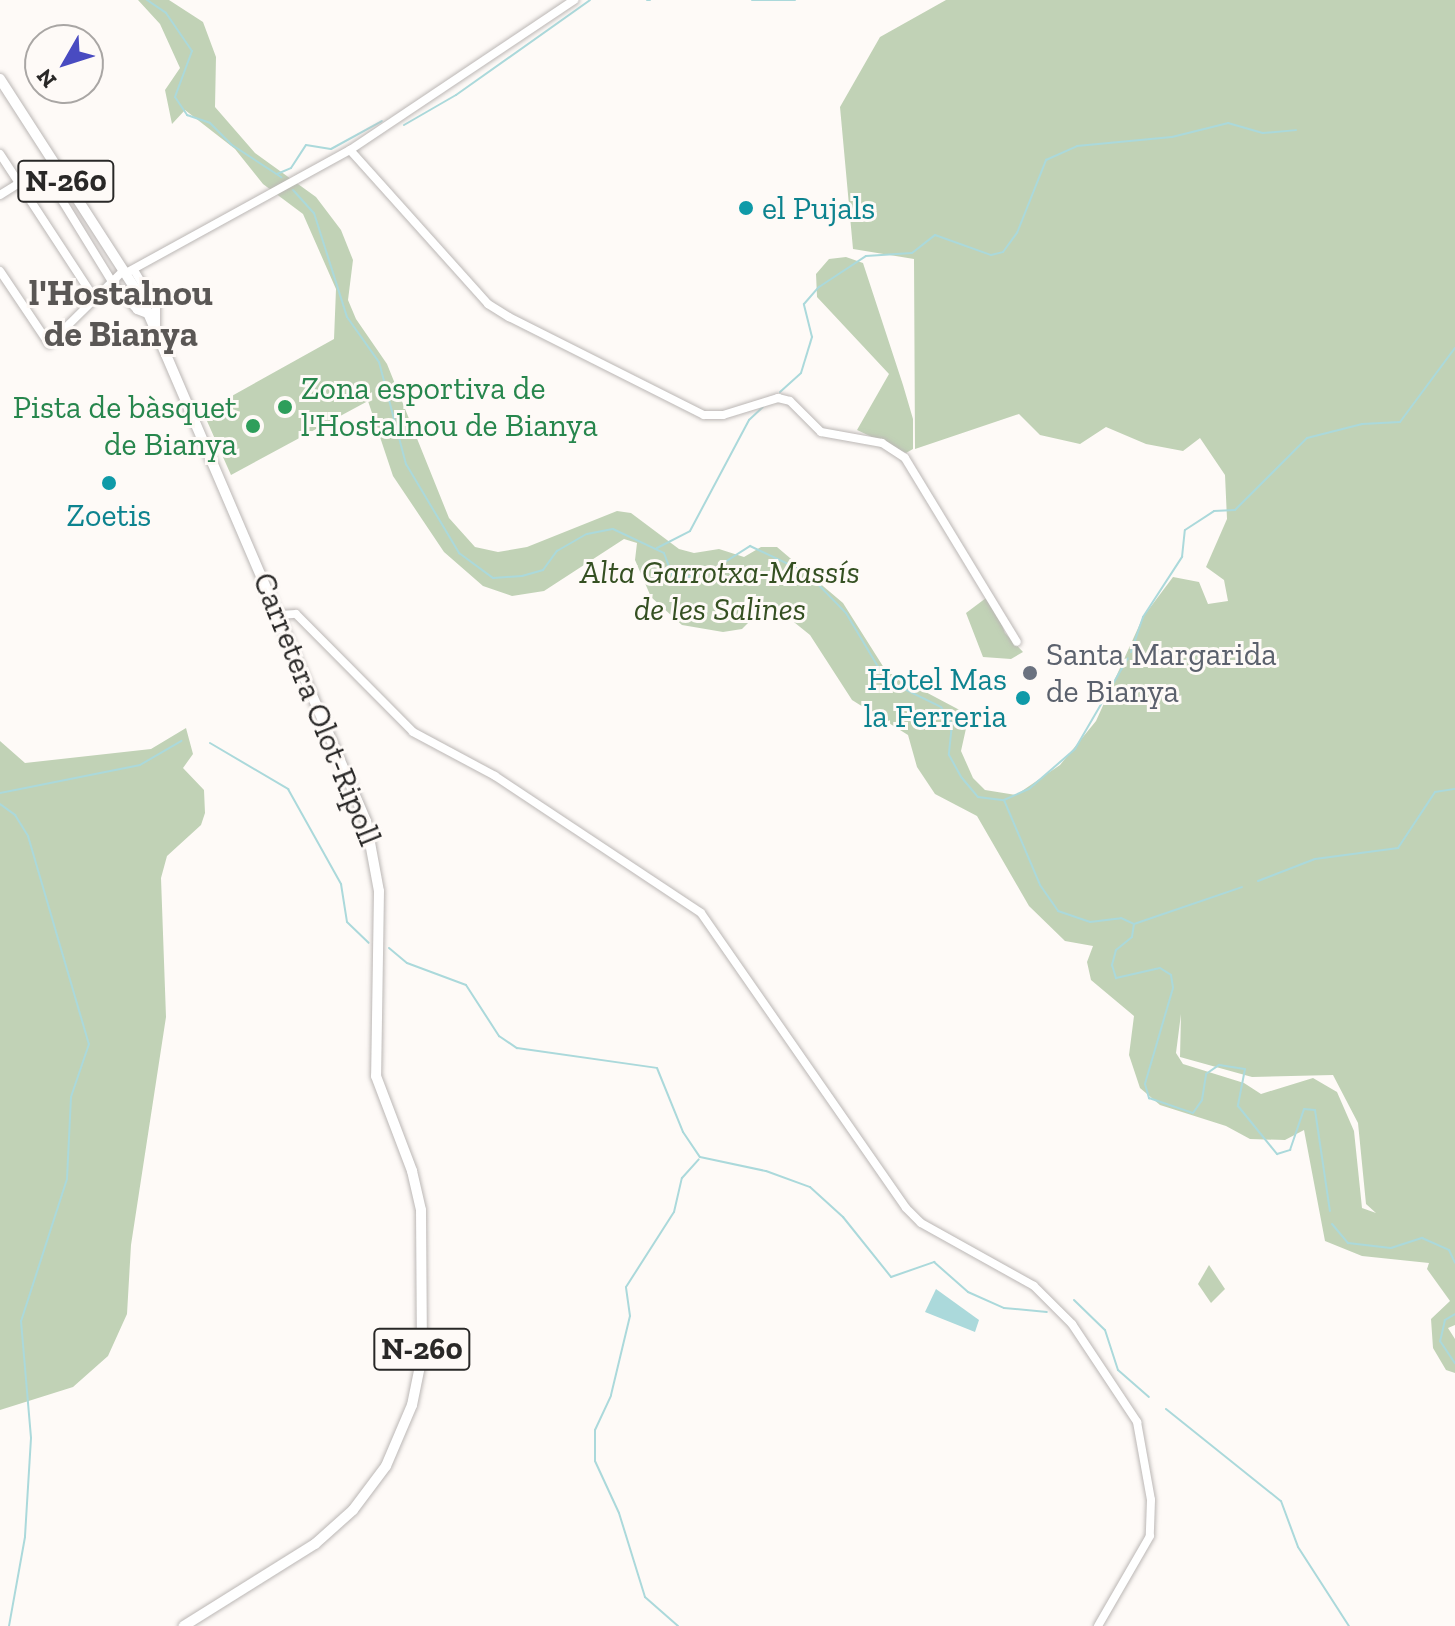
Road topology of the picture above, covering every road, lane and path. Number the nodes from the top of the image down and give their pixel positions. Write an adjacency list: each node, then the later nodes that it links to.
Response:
1 (574, 0): 3 (street)
2 (0, 79): 5 (main road, Carretera Olot-Ripoll / N-260)
3 (350, 150): 9 (street); 19 (street)
4 (0, 154): 6 (street)
5 (67, 181): 9 (main road, Carretera Olot-Ripoll / N-260); 10 (street)
6 (19, 183): 7 (street); 15 (street)
7 (0, 195)
8 (0, 271): 14 (street)
9 (129, 274): 10 (street); 12 (street); 16 (main road, Carretera Olot-Ripoll / N-260); 17 (street)
10 (112, 280): 12 (street); 13 (street)
11 (0, 289): 14 (street)
12 (120, 289): 13 (street); 16 (street)
13 (104, 291): 15 (street)
14 (15, 294): 15 (street)
15 (95, 299)
16 (150, 315): 17 (main road, Carretera Olot-Ripoll / N-260)
17 (156, 330): 18 (main road, Carretera Olot-Ripoll / N-260)
18 (280, 615): 20 (main road, Carretera Olot-Ripoll / N-260); 21 (street)
19 (1017, 642)
20 (184, 1626)
21 (1098, 1626)

